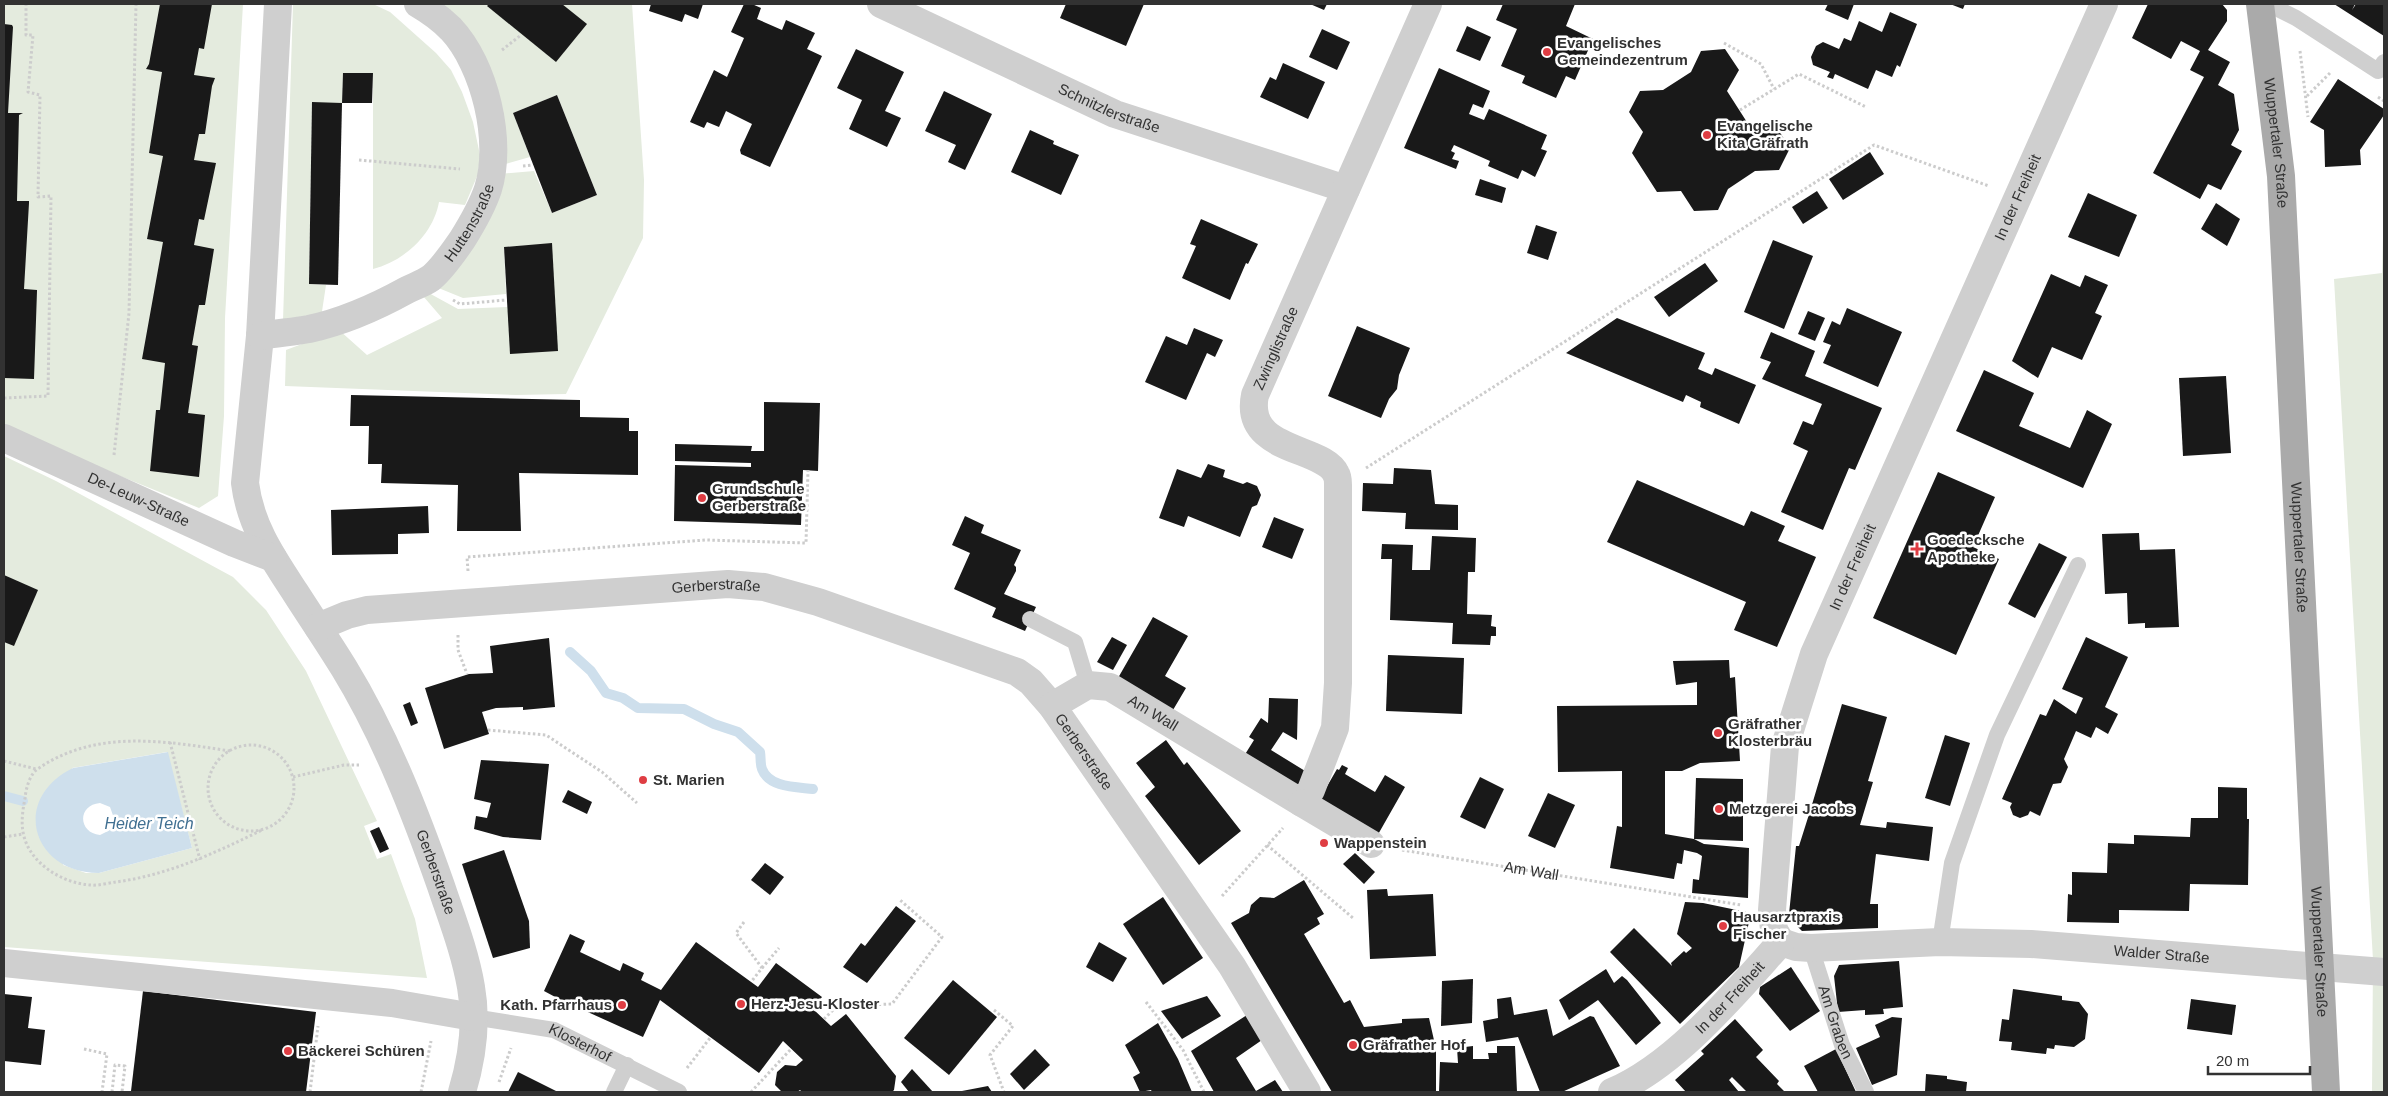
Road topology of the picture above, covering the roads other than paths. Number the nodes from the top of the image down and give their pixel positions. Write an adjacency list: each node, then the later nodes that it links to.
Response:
1 (278, 4): 10 (street)
2 (418, 4): 10 (street, Huttenstraße)
3 (880, 4): 9 (street, Schnitzlerstraße)
4 (1428, 4): 9 (street, Zwinglistraße)
5 (2104, 4): 20 (street, In der Freiheit)
6 (2260, 4): 24 (main road, Wuppertaler Straße)
7 (2268, 4): 8 (lane)
8 (2384, 62)
9 (1346, 189): 18 (street, Zwinglistraße)
10 (260, 336): 12 (street)
11 (4, 438): 12 (street, De-Leuw-Straße)
12 (273, 558): 15 (street)
13 (2078, 565): 21 (lane)
14 (1030, 619): 16 (lane)
15 (318, 627): 17 (street, Gerberstraße); 26 (street, Gerberstraße)
16 (1088, 685): 17 (street); 18 (street, Am Wall)
17 (1052, 706): 31 (street, Gerberstraße)
18 (1307, 797): 19 (street, Am Wall)
19 (1371, 844)
20 (1781, 942): 22 (street, Walder Straße); 32 (street, In der Freiheit)
21 (1940, 942): 22 (street, Walder Straße); 24 (street, Walder Straße)
22 (1811, 948): 33 (lane, Am Graben)
23 (4, 963): 26 (street)
24 (2320, 966): 25 (street, Walder Straße); 34 (main road, Wuppertaler Straße)
25 (2384, 972)
26 (473, 1017): 27 (lane, Klosterhof); 29 (street, Gerberstraße)
27 (627, 1064): 28 (lane, Klosterhof); 30 (lane)
28 (675, 1090)
29 (462, 1092)
30 (614, 1092)
31 (1307, 1092)
32 (1612, 1092)
33 (1866, 1092)
34 (2326, 1092)

